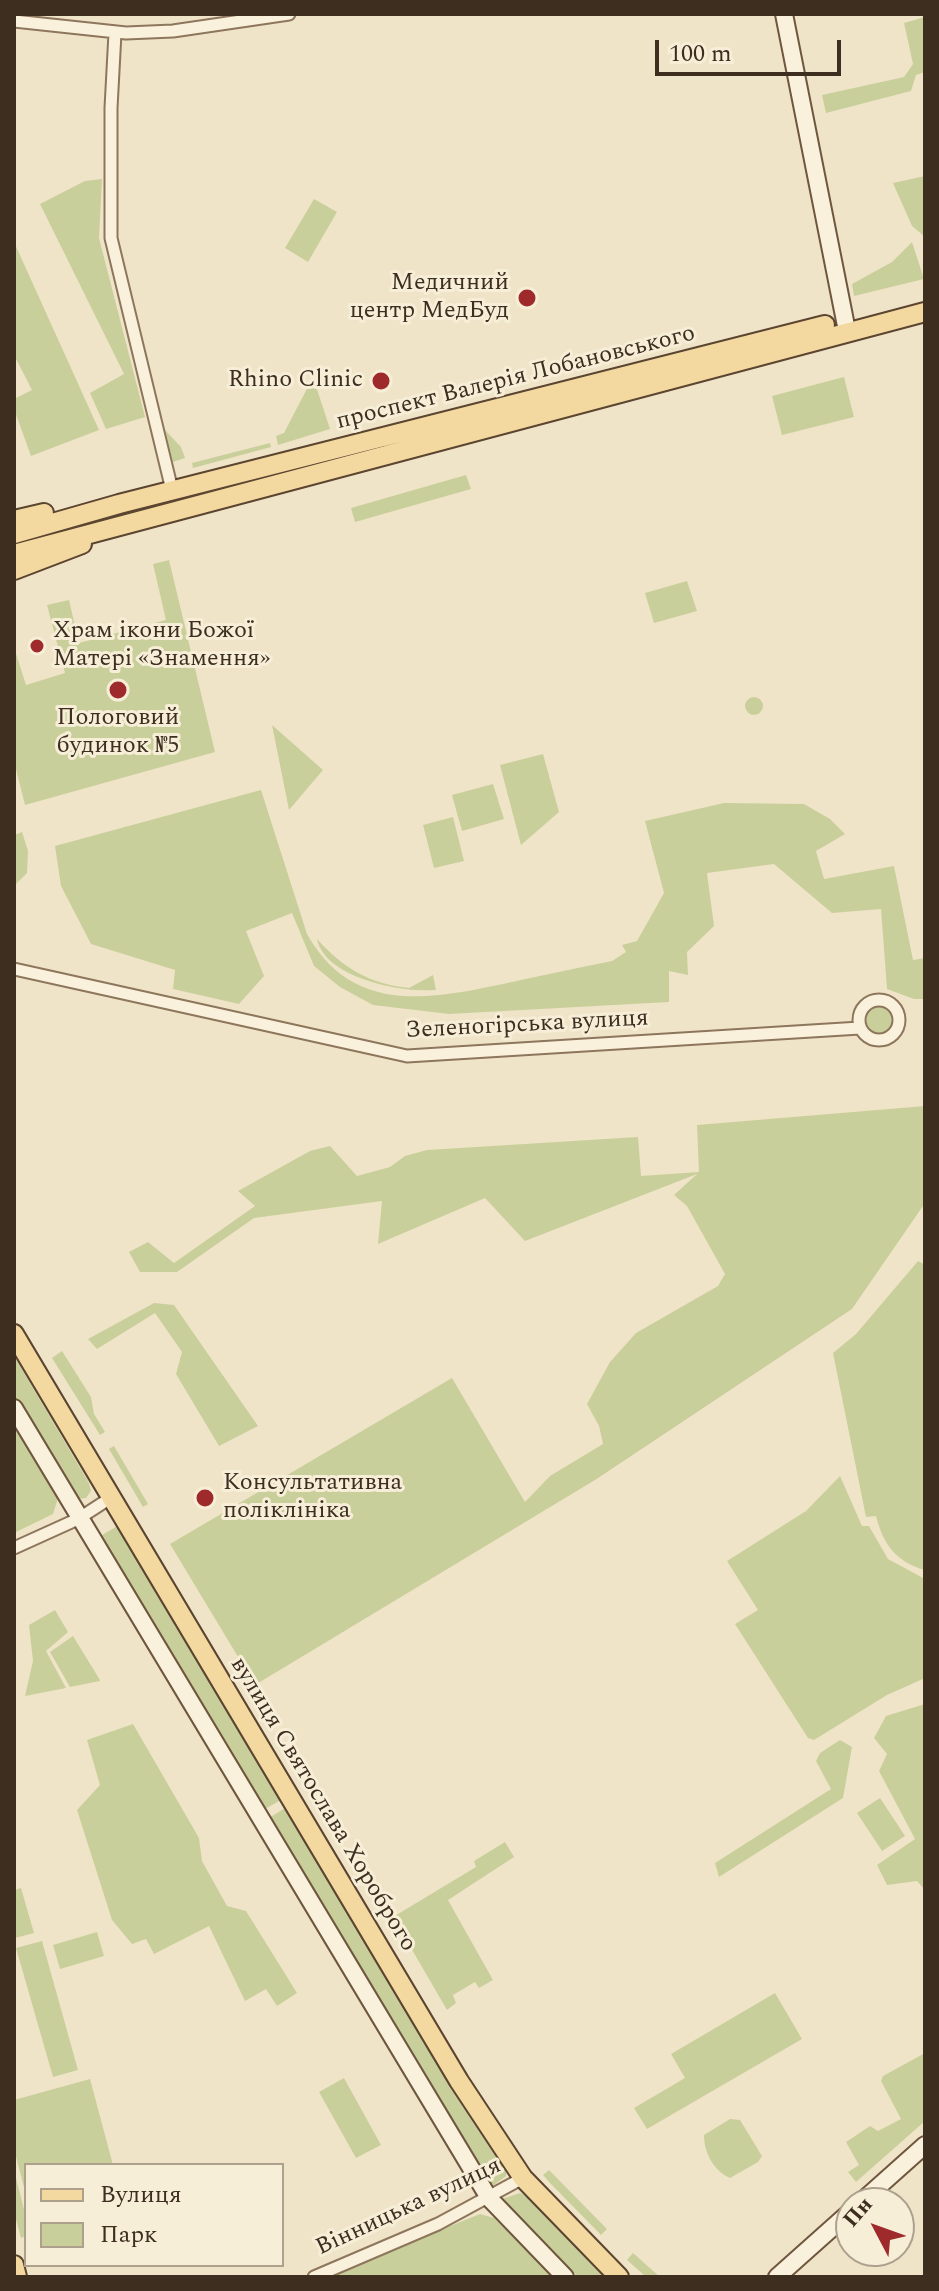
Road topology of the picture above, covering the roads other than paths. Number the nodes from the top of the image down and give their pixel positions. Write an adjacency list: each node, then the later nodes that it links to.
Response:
1 (289, 14): 4 (street)
2 (784, 14): 7 (street)
3 (14, 21): 4 (street)
4 (115, 33): 8 (street)
5 (925, 299): 7 (main road, проспект Валерія Лобановського)
6 (925, 312): 7 (main road, проспект Валерія Лобановського)
7 (846, 326): 8 (main road, проспект Валерія Лобановського); 11 (main road, проспект Валерія Лобановського)
8 (172, 490): 9 (main road, проспект Валерія Лобановського)
9 (119, 504): 10 (main road, проспект Валерія Лобановського); 12 (main road, проспект Валерія Лобановського)
10 (14, 520)
11 (122, 524): 13 (main road, проспект Валерія Лобановського); 14 (main road, проспект Валерія Лобановського)
12 (14, 534)
13 (14, 554)
14 (14, 570)
15 (14, 969): 16 (street, Зеленогірська вулиця)
16 (860, 1028)
17 (14, 1334): 19 (main road, вулиця Святослава Хороброго)
18 (14, 1408): 20 (street)
19 (112, 1497): 20 (street); 23 (main road, вулиця Святослава Хороброго)
20 (78, 1519): 21 (street); 25 (street)
21 (14, 1548)
22 (925, 2145): 24 (street)
23 (523, 2178): 25 (street, Вінницька вулиця); 31 (main road, вулиця Святослава Хороброго)
24 (878, 2187)
25 (489, 2198): 29 (street, Вінницька вулиця); 30 (street)
26 (835, 2225): 32 (street)
27 (14, 2265): 28 (main road)
28 (17, 2277)
29 (314, 2277)
30 (565, 2277)
31 (619, 2277)
32 (777, 2277)

